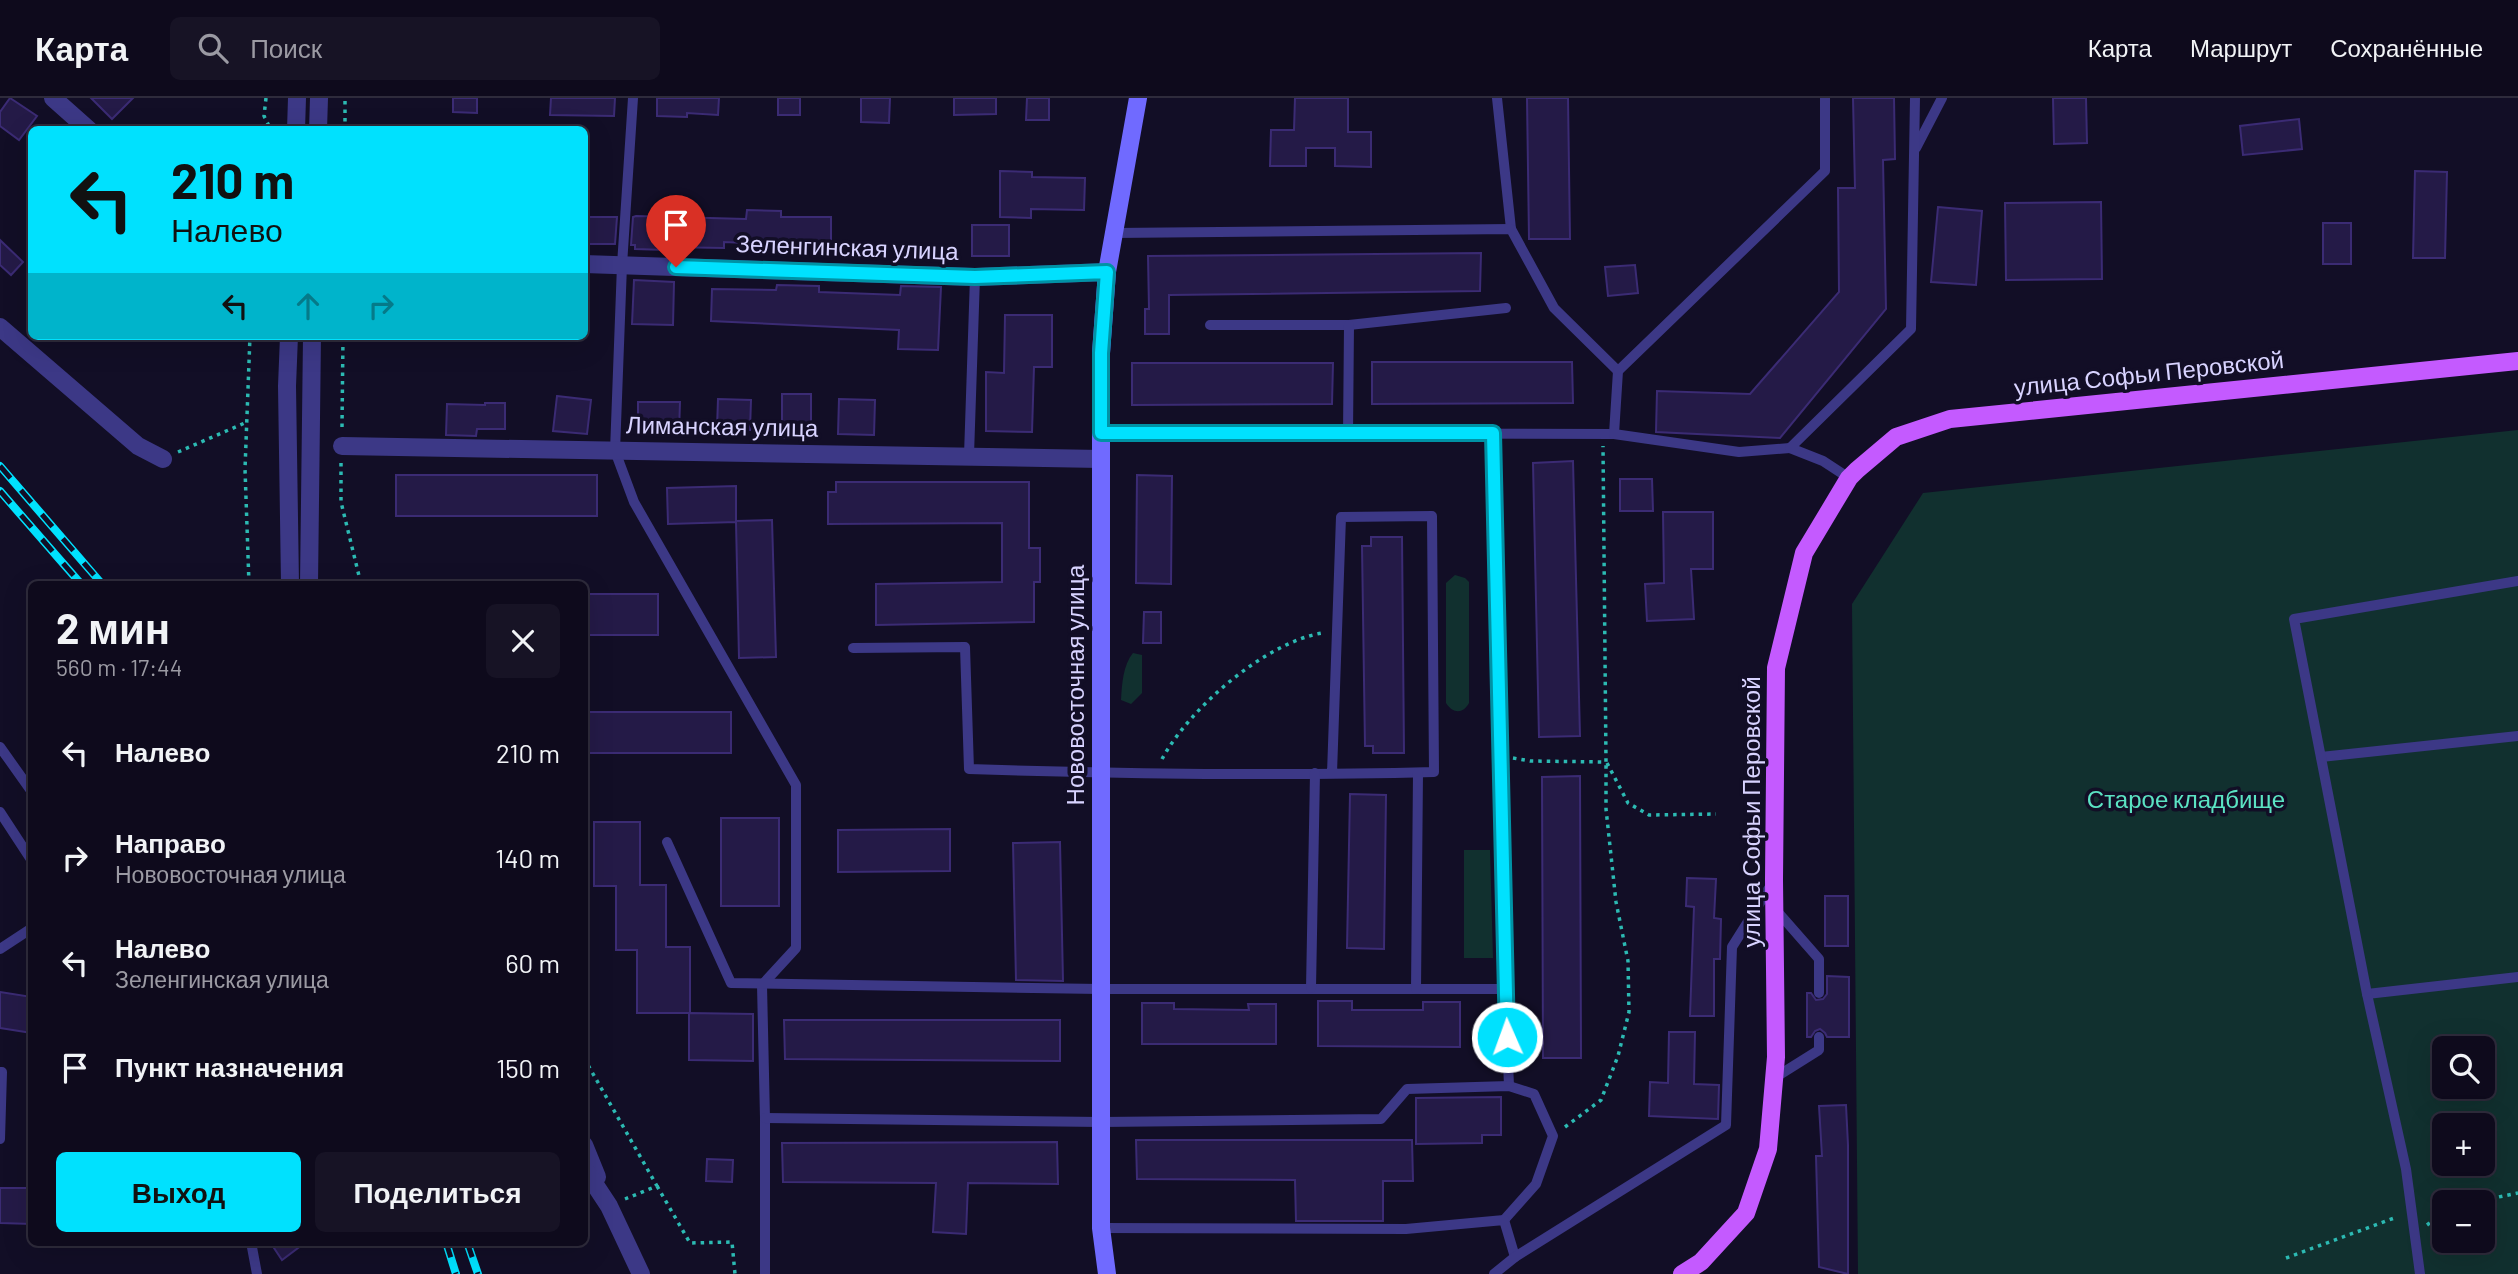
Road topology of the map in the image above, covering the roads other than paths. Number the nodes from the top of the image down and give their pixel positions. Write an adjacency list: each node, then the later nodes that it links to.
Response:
1 (53, 98): 10 (street)
2 (297, 98): 11 (street)
3 (319, 98): 12 (street)
4 (633, 98): 17 (lane)
5 (1138, 98): 15 (main road, Нововосточная улица)
6 (1497, 98): 14 (lane)
7 (1825, 98): 27 (lane)
8 (1915, 98): 13 (lane)
9 (1942, 98): 13 (lane)
10 (84, 126)
11 (296, 126)
12 (318, 126)
13 (1914, 150): 33 (lane)
14 (1511, 229): 15 (lane); 27 (lane)
15 (1114, 233): 18 (main road, Нововосточная улица)
16 (588, 264): 17 (street, Зеленгинская улица)
17 (622, 265): 19 (street, Зеленгинская улица); 34 (lane)
18 (1107, 272): 19 (street, Зеленгинская улица); 28 (main road, Нововосточная улица)
19 (975, 277): 35 (lane)
20 (1506, 308): 22 (lane)
21 (1210, 325): 22 (lane)
22 (1349, 326): 30 (lane)
23 (0, 327): 37 (street)
24 (289, 340): 39 (street)
25 (312, 340): 40 (street)
26 (2518, 361): 38 (main road, улица Софьи Перовской)
27 (1618, 371): 31 (lane)
28 (1101, 433): 30 (lane); 36 (main road, Нововосточная улица)
29 (1493, 433): 30 (lane); 31 (lane); 63 (lane)
30 (1348, 434)
31 (1614, 434): 33 (lane)
32 (342, 446): 34 (street, Лиманская улица)
33 (1790, 448): 38 (lane)
34 (615, 451): 35 (street, Лиманская улица); 59 (lane)
35 (968, 455): 36 (street, Лиманская улица)
36 (1101, 458): 46 (main road, Нововосточная улица)
37 (163, 459)
38 (1849, 478): 54 (main road, улица Софьи Перовской)
39 (290, 581)
40 (309, 581)
41 (2518, 581): 45 (lane)
42 (853, 648): 46 (lane)
43 (2518, 736): 45 (lane)
44 (0, 747): 50 (lane)
45 (2321, 757): 65 (lane)
46 (1101, 773): 47 (lane); 61 (main road, Нововосточная улица)
47 (1315, 773): 48 (lane); 60 (lane)
48 (1332, 773): 49 (lane); 49 (lane)
49 (1418, 773): 62 (lane)
50 (28, 786)
51 (0, 812): 53 (lane)
52 (667, 842): 59 (lane)
53 (28, 855)
54 (1774, 880): 55 (main road, улица Софьи Перовской); 79 (lane)
55 (1776, 910): 64 (lane); 68 (main road, улица Софьи Перовской)
56 (28, 931): 57 (lane)
57 (0, 949)
58 (2518, 977): 65 (lane)
59 (762, 985): 61 (lane); 70 (lane)
60 (1311, 988): 61 (lane); 62 (lane)
61 (1100, 989): 71 (main road, Нововосточная улица)
62 (1416, 989): 63 (lane)
63 (1505, 989): 69 (lane)
64 (1819, 993)
65 (2367, 994): 86 (lane)
66 (1819, 1037): 68 (lane)
67 (0, 1072): 72 (lane)
68 (1776, 1077): 85 (main road, улица Софьи Перовской)
69 (1508, 1086): 71 (lane); 76 (lane)
70 (765, 1118): 71 (lane); 82 (lane)
71 (1101, 1122): 77 (main road, Нововосточная улица)
72 (0, 1139)
73 (588, 1155): 75 (street)
74 (588, 1174): 75 (street)
75 (609, 1206): 81 (street)
76 (1504, 1220): 77 (lane); 79 (lane)
77 (1101, 1228): 83 (main road, Нововосточная улица)
78 (252, 1246): 80 (lane)
79 (1515, 1257): 84 (lane)
80 (257, 1274)
81 (642, 1274)
82 (765, 1274)
83 (1107, 1274)
84 (1494, 1274)
85 (1682, 1274)
86 (2420, 1274)

